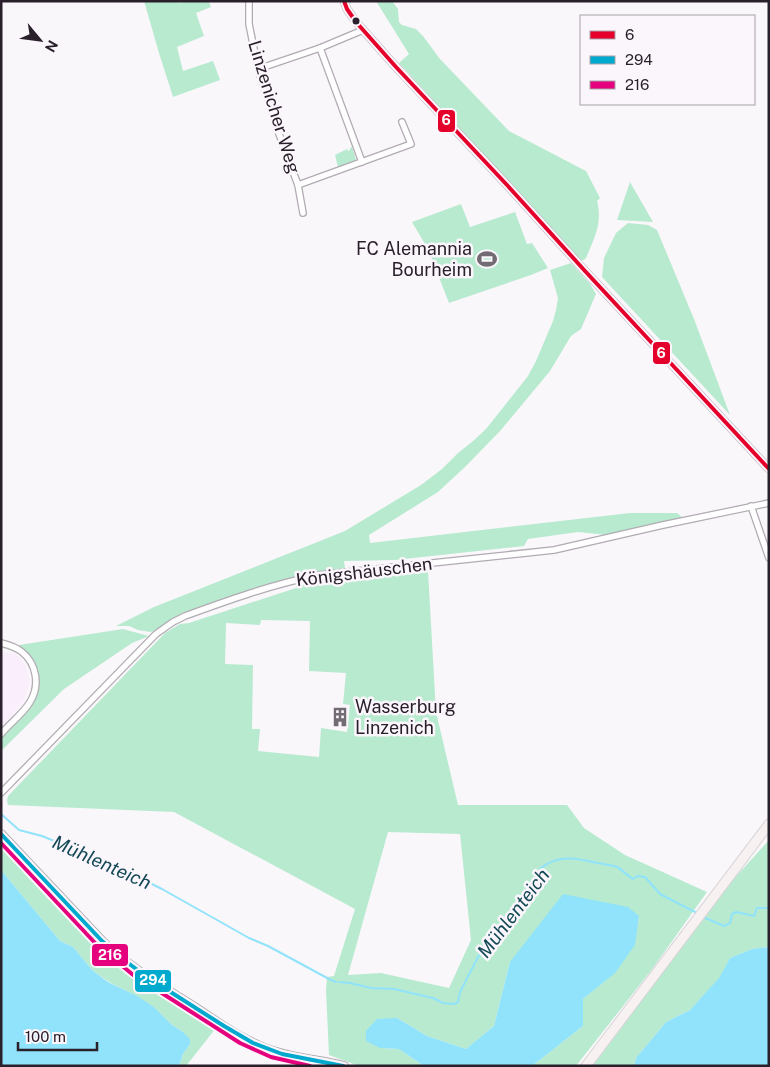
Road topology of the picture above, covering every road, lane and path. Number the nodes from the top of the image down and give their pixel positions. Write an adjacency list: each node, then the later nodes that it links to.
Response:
1 (249, 1): 5 (street, Linzenicher Weg)
2 (344, 1): 3 (street)
3 (363, 30): 4 (street); 10 (street)
4 (320, 48): 5 (street); 7 (street)
5 (258, 69): 8 (street, Linzenicher Weg)
6 (402, 122): 7 (street)
7 (362, 162): 8 (street)
8 (298, 185): 9 (street, Linzenicher Weg)
9 (302, 213)
10 (769, 469)
11 (769, 503): 12 (street, Königshäuschen)
12 (751, 506): 13 (street); 16 (street, Königshäuschen)
13 (769, 558)
14 (1, 643): 15 (street)
15 (1, 734)
16 (1, 793)
17 (769, 824): 20 (main road)
18 (1, 834): 19 (main road)
19 (344, 1066)
20 (586, 1066)

